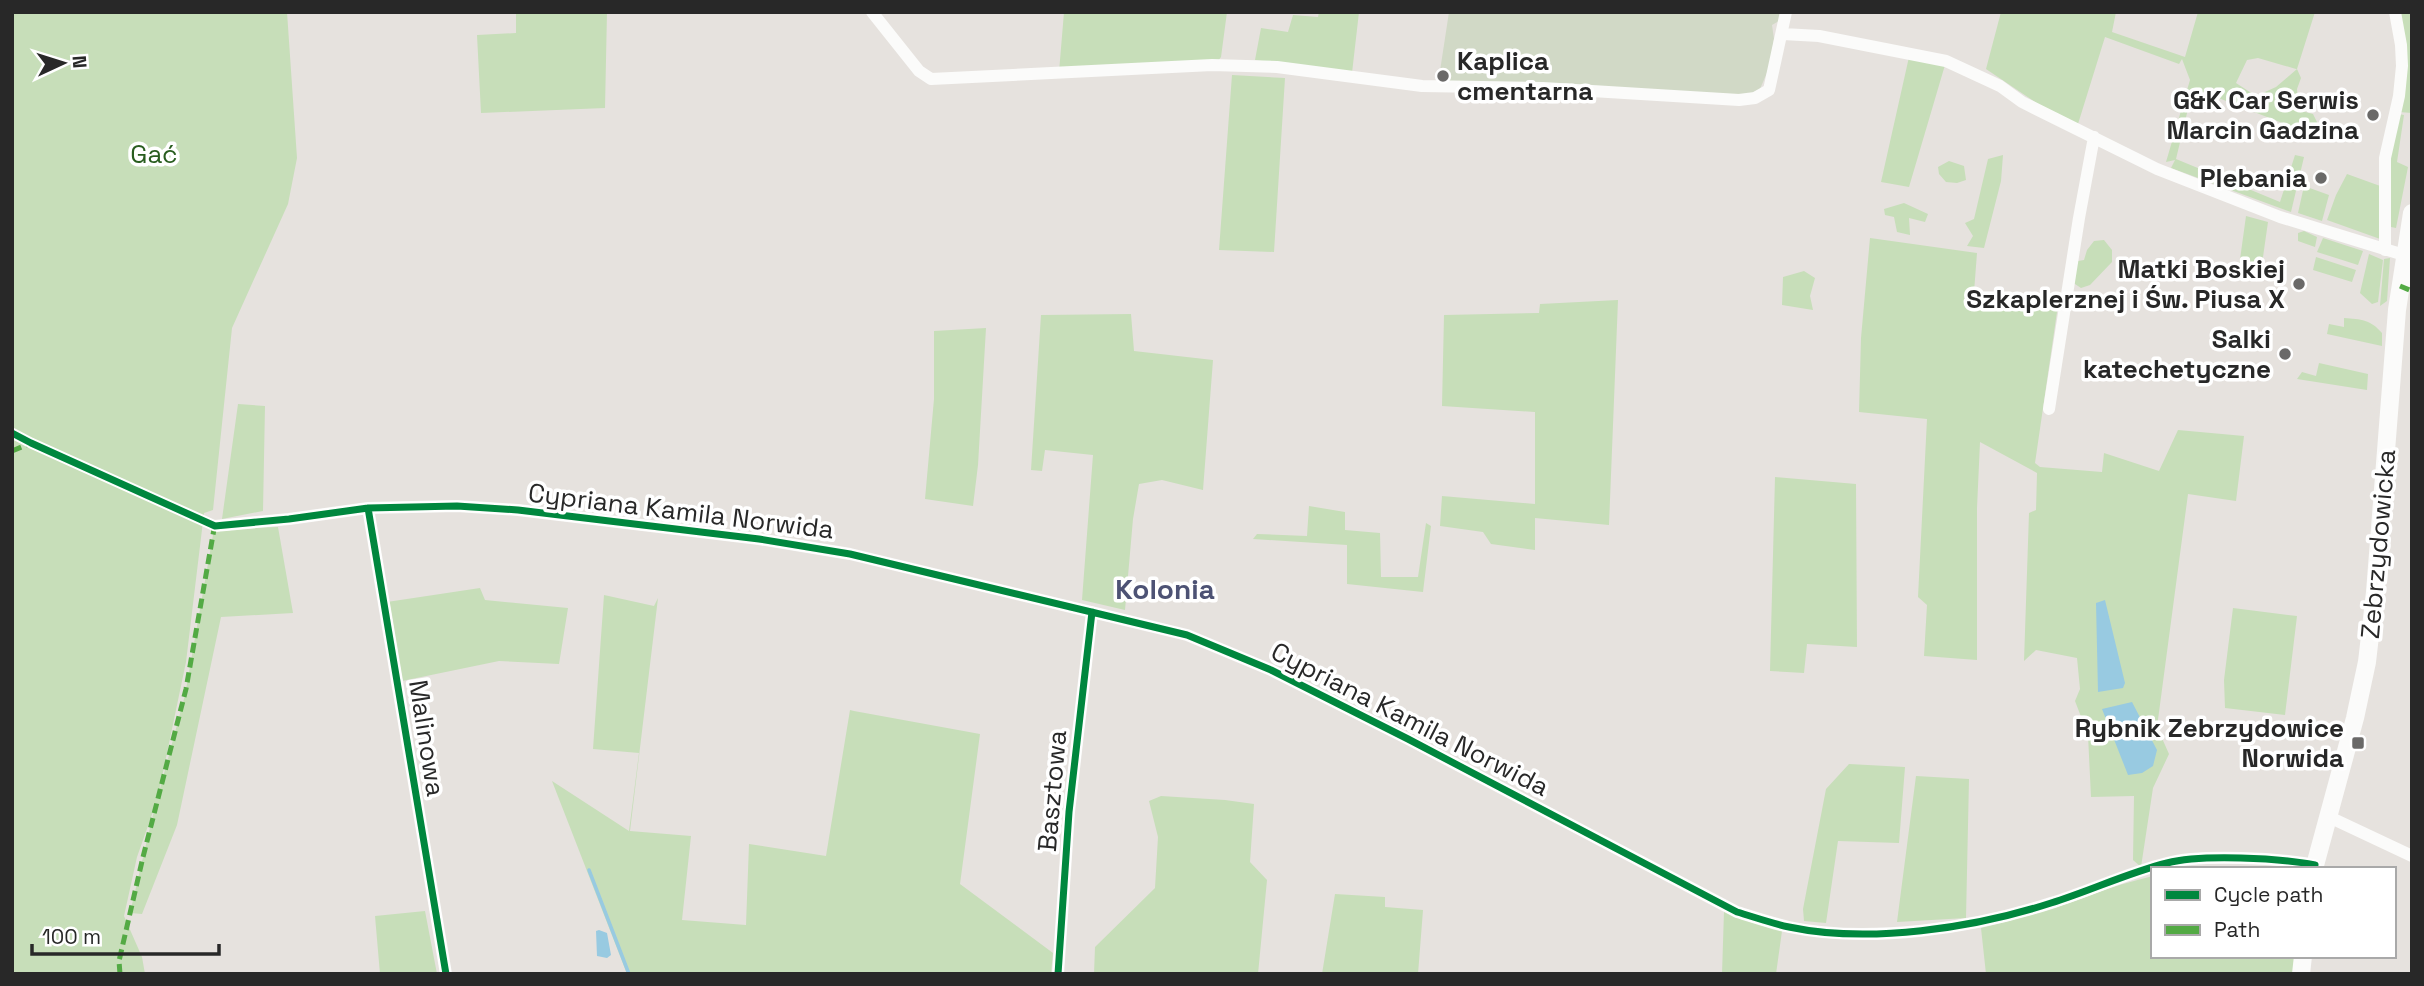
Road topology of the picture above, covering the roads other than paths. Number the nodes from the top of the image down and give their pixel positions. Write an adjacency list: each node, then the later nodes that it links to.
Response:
1 (872, 12): 4 (street)
2 (1786, 12): 4 (street)
3 (2395, 12): 7 (street)
4 (1783, 34): 5 (street)
5 (2094, 137): 7 (street); 10 (street)
6 (2412, 213): 8 (street, Zebrzydowicka)
7 (2385, 250): 8 (street)
8 (2404, 255): 9 (street, Zebrzydowicka)
9 (2406, 288): 14 (street, Zebrzydowicka)
10 (2049, 408)
11 (368, 508): 12 (street, Cypriana Kamila Norwida); 13 (street, Cypriana Kamila Norwida); 19 (street, Malinowa)
12 (215, 526)
13 (1093, 612): 16 (street, Cypriana Kamila Norwida); 20 (street, Basztowa)
14 (2327, 817): 15 (street); 18 (street, Zebrzydowicka)
15 (2412, 856)
16 (2151, 867)
17 (2152, 867): 18 (street, Cypriana Kamila Norwida)
18 (2315, 867)
19 (446, 974)
20 (1058, 974)

